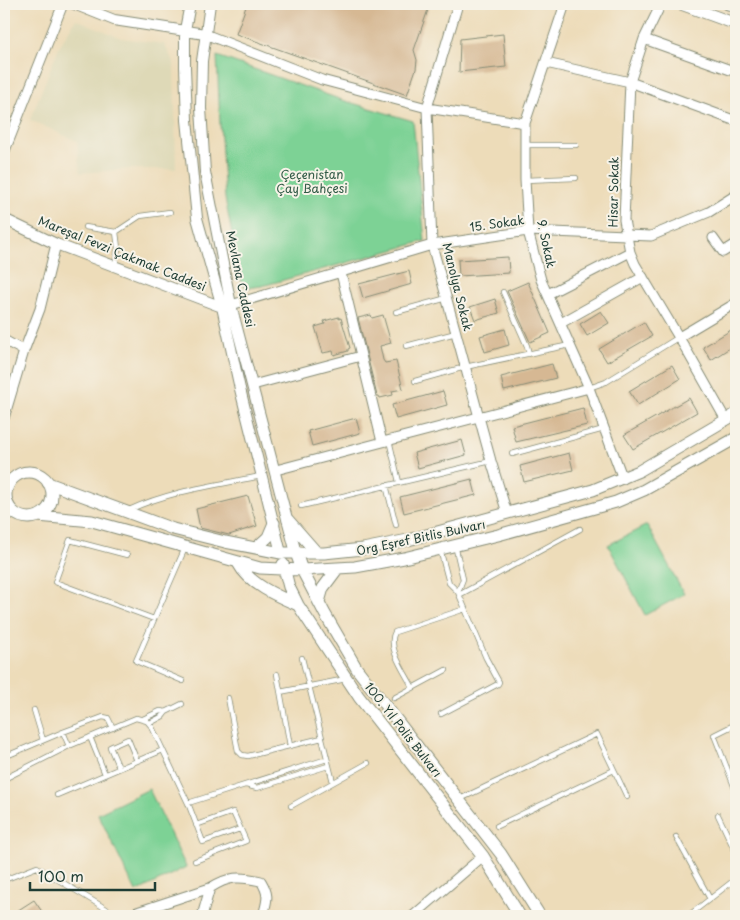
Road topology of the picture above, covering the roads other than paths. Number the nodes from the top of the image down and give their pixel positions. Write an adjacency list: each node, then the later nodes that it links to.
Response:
1 (63, 4): 23 (street)
2 (74, 4): 12 (street)
3 (190, 4): 12 (street, Mevlana Caddesi)
4 (210, 4): 13 (street, Mevlana Caddesi)
5 (458, 4): 18 (street, Manolya Sokak)
6 (565, 4): 15 (street, 9. Sokak)
7 (662, 4): 14 (street, Hisar Sokak)
8 (681, 4): 11 (main road)
9 (728, 4): 10 (main road)
10 (736, 6)
11 (736, 24)
12 (185, 30): 13 (street); 45 (street, Mevlana Caddesi)
13 (205, 34): 18 (street); 45 (street, Mevlana Caddesi)
14 (644, 39): 16 (street); 17 (street, Hisar Sokak)
15 (546, 63): 17 (street); 20 (street, 9. Sokak)
16 (736, 72)
17 (630, 82): 19 (street); 32 (street, Hisar Sokak)
18 (427, 108): 20 (street); 36 (street, Manolya Sokak)
19 (736, 121)
20 (525, 123): 22 (street, 9. Sokak)
21 (576, 145): 22 (lane)
22 (525, 146): 25 (street, 9. Sokak)
23 (4, 153)
24 (576, 178): 25 (lane)
25 (525, 180): 30 (street, 9. Sokak)
26 (736, 195): 32 (street, 15. Sokak)
27 (170, 212): 31 (lane)
28 (4, 219): 34 (street, Mareşal Fevzi Çakmak Caddesi)
29 (85, 227): 31 (lane)
30 (528, 231): 32 (street, 15. Sokak); 36 (street, 15. Sokak); 42 (street, 9. Sokak)
31 (116, 232): 38 (lane)
32 (626, 235): 37 (street, Hisar Sokak)
33 (713, 238): 35 (street)
34 (56, 244): 38 (street, Mareşal Fevzi Çakmak Caddesi); 53 (street)
35 (736, 244)
36 (432, 246): 39 (street, 15. Sokak); 43 (street, Manolya Sokak)
37 (630, 252): 40 (street, Hisar Sokak); 42 (street)
38 (114, 266): 45 (street, Mareşal Fevzi Çakmak Caddesi)
39 (341, 273): 45 (street, 15. Sokak); 55 (street)
40 (643, 277): 47 (street); 49 (street, Hisar Sokak)
41 (503, 292): 54 (lane)
42 (548, 294): 47 (street, 9. Sokak)
43 (447, 298): 46 (lane); 48 (street, Manolya Sokak)
44 (736, 303): 49 (street)
45 (227, 306): 58 (street, Mevlana Caddesi); 70 (street, Mevlana Caddesi)
46 (396, 312)
47 (561, 323): 51 (street, 9. Sokak)
48 (456, 333): 52 (lane); 56 (street, Manolya Sokak)
49 (679, 337): 59 (lane); 63 (street, Hisar Sokak)
50 (4, 340): 53 (street)
51 (570, 345): 54 (lane); 59 (street, 9. Sokak)
52 (406, 346)
53 (24, 351): 62 (street)
54 (529, 354): 56 (lane)
55 (361, 356): 58 (street); 66 (street)
56 (465, 367): 57 (lane); 61 (street, Manolya Sokak)
57 (415, 381)
58 (253, 385): 69 (street, Mevlana Caddesi)
59 (589, 388): 61 (street); 64 (street, 9. Sokak)
60 (736, 414): 63 (main road)
61 (479, 417): 66 (street); 68 (street, Manolya Sokak)
62 (4, 418)
63 (726, 420): 72 (main road)
64 (604, 429): 67 (lane); 72 (street, 9. Sokak)
65 (736, 438): 86 (main road, Org Eşref Bitlis Bulvarı)
66 (386, 441): 69 (street); 73 (lane)
67 (512, 454)
68 (491, 461): 73 (lane); 80 (street, Manolya Sokak)
69 (276, 470): 82 (street, Mevlana Caddesi)
70 (263, 475): 79 (lane); 83 (street, Mevlana Caddesi)
71 (9, 476): 74 (main road); 76 (main road)
72 (623, 479): 80 (main road)
73 (399, 482): 75 (lane)
74 (48, 483): 79 (main road); 81 (main road)
75 (386, 486): 77 (lane); 84 (lane)
76 (5, 493): 78 (main road)
77 (301, 506)
78 (7, 510): 81 (main road)
79 (126, 511): 88 (main road)
80 (507, 513): 92 (main road)
81 (38, 516): 87 (main road, Org Eşref Bitlis Bulvarı)
82 (288, 520): 91 (street, Mevlana Caddesi); 92 (main road)
83 (274, 523): 88 (main road); 90 (street, Mevlana Caddesi)
84 (396, 525)
85 (580, 529): 98 (lane)
86 (455, 545): 89 (main road, Org Eşref Bitlis Bulvarı); 98 (lane)
87 (185, 548): 94 (main road, Org Eşref Bitlis Bulvarı); 102 (lane)
88 (256, 548): 90 (main road)
89 (440, 549): 95 (main road, Org Eşref Bitlis Bulvarı); 98 (lane)
90 (281, 552): 91 (main road); 96 (main road, 100. Yıl Polis Bulvarı)
91 (296, 553): 92 (main road); 97 (main road)
92 (317, 553)
93 (127, 555): 102 (lane)
94 (238, 563): 96 (main road, Org Eşref Bitlis Bulvarı); 100 (main road)
95 (338, 568): 97 (main road, Org Eşref Bitlis Bulvarı); 99 (main road)
96 (283, 569): 97 (main road, Org Eşref Bitlis Bulvarı); 100 (main road, 100. Yıl Polis Bulvarı)
97 (302, 570): 99 (main road)
98 (459, 593): 101 (lane)
99 (319, 602): 142 (main road)
100 (298, 605): 106 (main road, 100. Yıl Polis Bulvarı)
101 (465, 609): 109 (lane); 116 (lane)
102 (154, 619): 107 (lane)
103 (302, 658): 108 (lane)
104 (446, 670): 109 (lane)
105 (277, 674): 110 (lane)
106 (347, 678): 108 (lane); 151 (main road, 100. Yıl Polis Bulvarı)
107 (183, 682)
108 (310, 687): 110 (lane); 123 (lane)
109 (413, 688): 112 (lane)
110 (280, 692): 126 (lane)
111 (228, 698): 126 (lane)
112 (394, 698)
113 (182, 704): 115 (lane)
114 (34, 710): 124 (lane)
115 (166, 712): 117 (lane); 118 (lane)
116 (441, 714)
117 (143, 719): 118 (lane); 120 (lane)
118 (150, 723): 127 (lane)
119 (736, 724): 139 (lane)
120 (113, 728): 121 (lane); 122 (lane)
121 (63, 732): 124 (lane); 125 (lane)
122 (90, 737): 125 (lane); 135 (lane)
123 (322, 738): 126 (lane); 129 (lane)
124 (43, 740): 128 (lane)
125 (69, 746): 136 (lane)
126 (290, 746)
127 (163, 750): 130 (lane); 143 (lane)
128 (4, 756)
129 (327, 759): 132 (lane); 138 (lane)
130 (137, 761): 133 (lane); 133 (lane)
131 (368, 763): 137 (lane)
132 (328, 766): 137 (lane); 138 (lane)
133 (119, 768): 135 (lane)
134 (614, 770): 141 (lane); 142 (lane); 147 (lane)
135 (105, 774): 140 (lane)
136 (4, 779)
137 (333, 782): 144 (lane)
138 (245, 784): 143 (lane)
139 (736, 791)
140 (57, 795)
141 (627, 797)
142 (460, 799): 163 (main road)
143 (188, 803): 146 (lane)
144 (291, 806)
145 (718, 815): 150 (lane)
146 (196, 825): 148 (lane); 148 (lane)
147 (497, 826)
148 (240, 828): 152 (lane)
149 (676, 837): 156 (lane)
150 (736, 853)
151 (482, 856): 161 (street); 162 (main road, 100. Yıl Polis Bulvarı)
152 (195, 861)
153 (736, 871): 156 (lane)
154 (4, 880): 157 (lane)
155 (210, 888): 158 (street); 159 (street); 160 (street)
156 (710, 899): 164 (lane)
157 (118, 916)
158 (133, 916)
159 (202, 916)
160 (264, 916)
161 (413, 916)
162 (520, 916)
163 (540, 916)
164 (688, 916)

